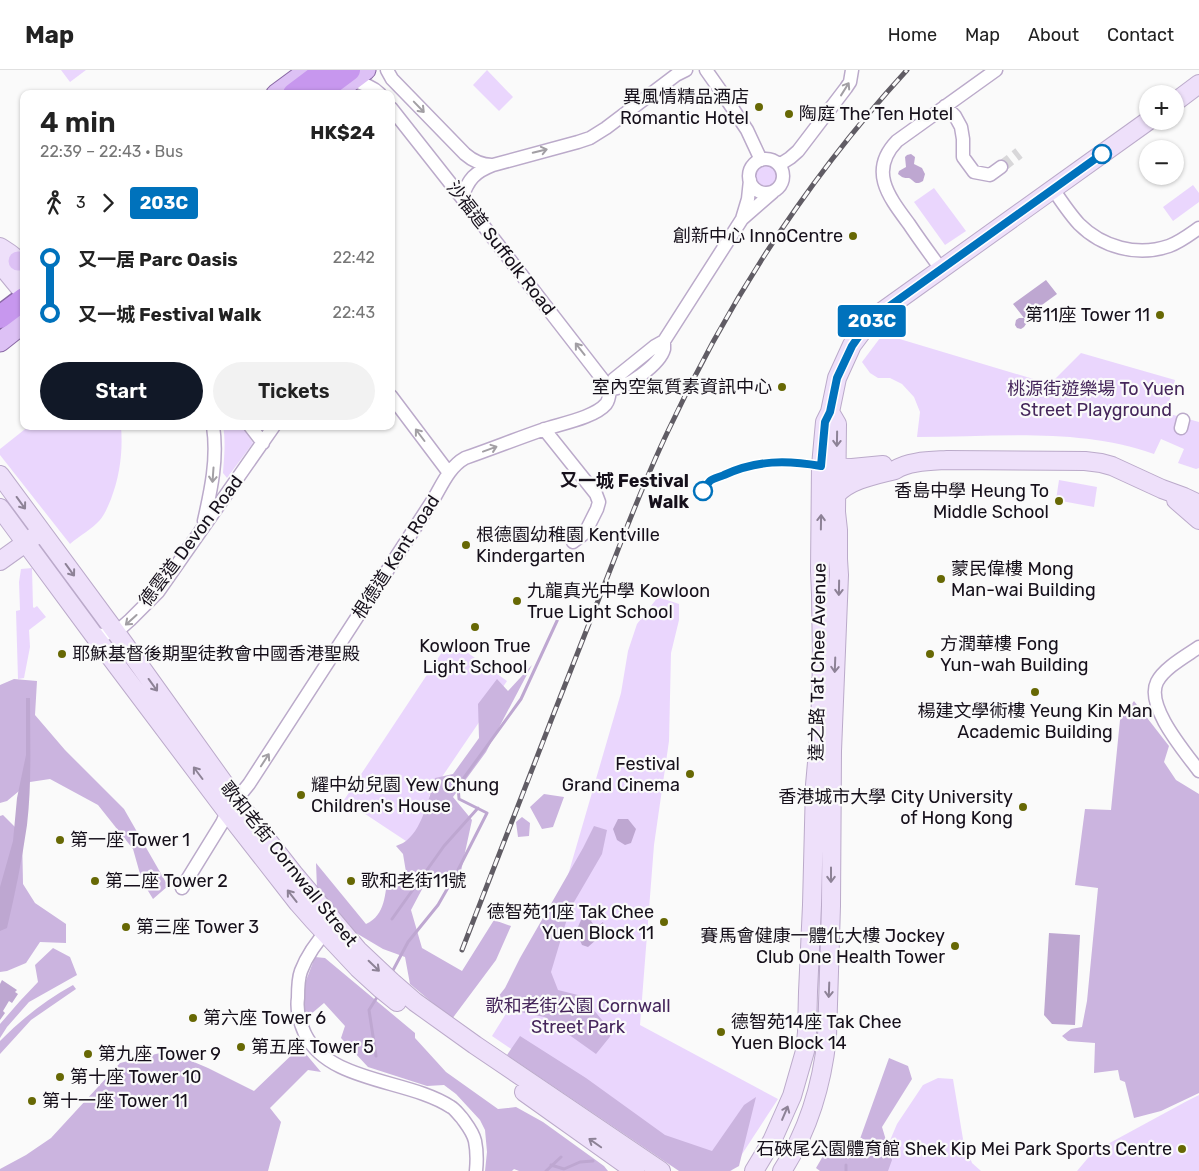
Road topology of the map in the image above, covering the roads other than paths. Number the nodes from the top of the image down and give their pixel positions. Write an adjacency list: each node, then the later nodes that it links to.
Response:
1 (308, 70): 10 (main road)
2 (326, 70): 11 (highway)
3 (387, 70): 22 (street, one-way to 22)
4 (686, 70): 22 (street, one-way to 4)
5 (706, 70): 19 (street)
6 (852, 70): 20 (street, one-way to 6)
7 (996, 70): 16 (street)
8 (356, 74): 12 (highway); 13 (main road); 14 (street)
9 (1199, 84): 15 (main road)
10 (281, 90)
11 (299, 90)
12 (326, 90)
13 (339, 90)
14 (376, 90)
15 (1184, 95)
16 (945, 106): 24 (street); 32 (street)
17 (395, 113): 28 (street, 沙福道 Suffolk Road)
18 (1139, 128): 26 (main road, 達之路 Tat Chee Avenue)
19 (747, 130): 20 (street); 21 (street)
20 (795, 154): 23 (street)
21 (761, 160): 23 (street); 25 (street)
22 (493, 165): 28 (street)
23 (779, 165): 27 (street)
24 (1001, 167)
25 (750, 180): 27 (street); 29 (street)
26 (1053, 190): 30 (street); 32 (main road, 達之路 Tat Chee Avenue)
27 (773, 192): 29 (street)
28 (462, 198): 40 (street, 沙福道 Suffolk Road, one-way to 28)
29 (742, 219): 40 (street, 根德道 Kent Road)
30 (1199, 228)
31 (0, 247): 33 (main road)
32 (941, 269): 48 (main road, 達之路 Tat Chee Avenue)
33 (20, 279): 34 (main road); 35 (highway)
34 (0, 308)
35 (0, 317)
36 (20, 319): 38 (highway)
37 (20, 326): 39 (main road)
38 (0, 334)
39 (0, 342)
40 (609, 388): 42 (street, 根德道 Kent Road)
41 (395, 401): 49 (street, one-way to 41)
42 (544, 429): 49 (street, 根德道 Kent Road, one-way to 42); 60 (street)
43 (213, 430): 57 (street, one-way to 57)
44 (253, 430): 46 (street)
45 (271, 430): 46 (street, 德雲道 Devon Road)
46 (263, 443): 57 (street, 德雲道 Devon Road)
47 (901, 466): 48 (main road); 51 (main road); 53 (main road)
48 (829, 467): 53 (main road, 達之路 Tat Chee Avenue); 74 (main road, 達之路 Tat Chee Avenue, one-way to 48)
49 (449, 472): 67 (street, 根德道 Kent Road, one-way to 49)
50 (0, 475): 58 (main road, 歌和老街 Cornwall Street, one-way to 58)
51 (1162, 489): 52 (main road); 54 (main road); 56 (main road)
52 (1199, 489)
53 (836, 494): 75 (main road, 達之路 Tat Chee Avenue, one-way to 75)
54 (1199, 504)
55 (0, 508): 59 (main road, 歌和老街 Cornwall Street)
56 (1199, 520)
57 (203, 526): 62 (street, 德雲道 Devon Road, one-way to 62)
58 (41, 531): 59 (main road); 62 (main road, 歌和老街 Cornwall Street, one-way to 62)
59 (25, 542): 61 (main road); 63 (main road, 歌和老街 Cornwall Street)
60 (573, 542)
61 (0, 560)
62 (115, 631): 63 (street); 67 (main road, 歌和老街 Cornwall Street, one-way to 67)
63 (93, 634): 67 (main road, 歌和老街 Cornwall Street, one-way to 63)
64 (1199, 647): 65 (street)
65 (1195, 757): 66 (street)
66 (1199, 771)
67 (232, 806): 68 (street, 根德道 Kent Road); 69 (main road, 歌和老街 Cornwall Street)
68 (182, 888)
69 (333, 931): 70 (main road, 歌和老街 Cornwall Street); 71 (street)
70 (412, 1006): 72 (main road, 歌和老街 Cornwall Street, one-way to 70); 73 (main road, 歌和老街 Cornwall Street)
71 (476, 1171)
72 (635, 1171)
73 (661, 1171)
74 (754, 1171)
75 (782, 1171)

